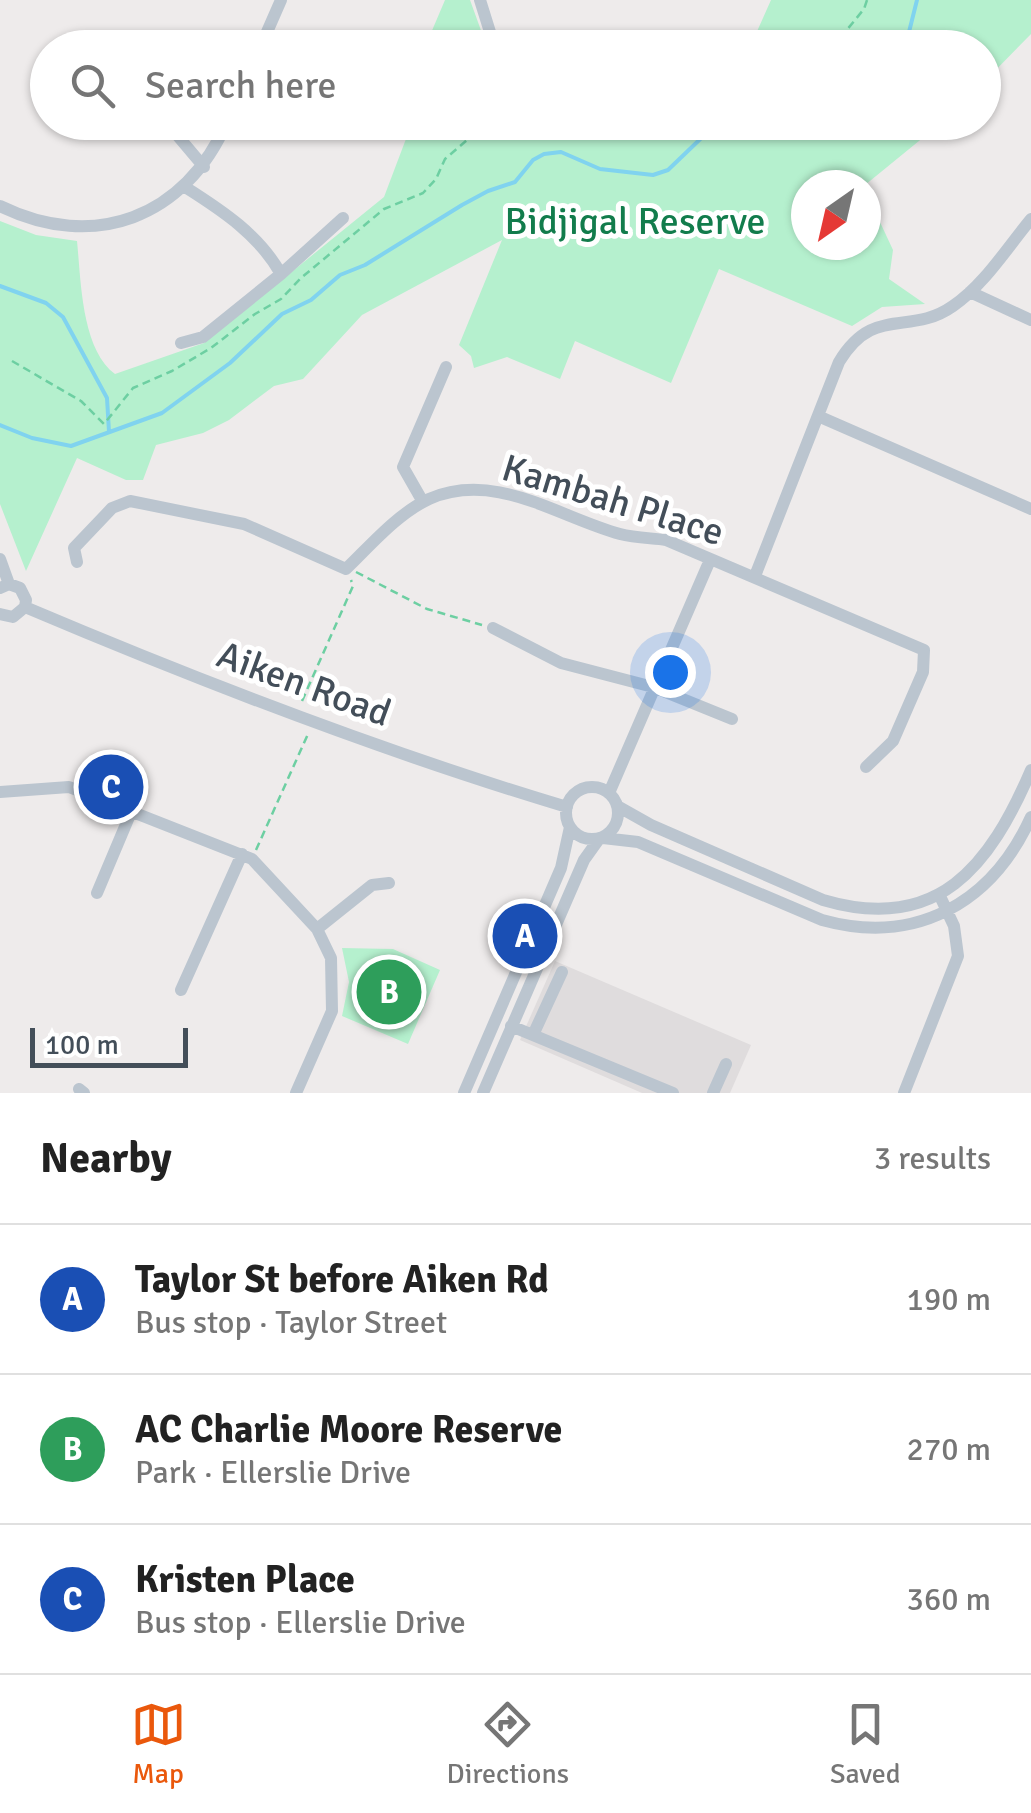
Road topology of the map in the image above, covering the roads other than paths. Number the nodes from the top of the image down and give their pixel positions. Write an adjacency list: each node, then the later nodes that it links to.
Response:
1 (281, 0): 3 (street)
2 (480, 0): 4 (street)
3 (268, 30)
4 (490, 30)
5 (181, 140): 7 (street)
6 (218, 140): 7 (street)
7 (204, 167): 8 (street)
8 (185, 187): 9 (street); 12 (street)
9 (0, 206)
10 (343, 218): 12 (street)
11 (1031, 219): 13 (street)
12 (282, 274): 15 (street)
13 (970, 292): 14 (street); 17 (street)
14 (1031, 320)
15 (181, 343)
16 (446, 366): 18 (street)
17 (818, 416): 19 (street); 23 (street)
18 (423, 502): 21 (street, Kambah Place); 22 (street, Kambah Place)
19 (1031, 509)
20 (0, 559): 24 (street)
21 (710, 560): 23 (street, Kambah Place); 28 (street)
22 (77, 562)
23 (756, 576): 30 (street, Kambah Place)
24 (4, 586): 25 (street)
25 (25, 608): 26 (street); 34 (street, Aiken Road)
26 (0, 614)
27 (493, 628): 28 (street)
28 (653, 687): 29 (street); 33 (street)
29 (732, 719)
30 (866, 768)
31 (1031, 770): 45 (street)
32 (0, 792): 36 (street)
33 (609, 793): 34 (street); 35 (street)
34 (567, 807): 38 (street)
35 (618, 808): 39 (street); 41 (street)
36 (132, 810): 40 (street); 44 (street)
37 (1031, 817): 47 (street)
38 (570, 827): 39 (street); 56 (street)
39 (601, 839): 43 (street); 52 (street)
40 (247, 857): 49 (street); 51 (street)
41 (766, 876): 43 (street); 46 (street)
42 (389, 883): 49 (street)
43 (758, 892): 48 (street)
44 (96, 893)
45 (939, 894): 46 (street); 47 (street)
46 (845, 907): 48 (street)
47 (948, 912): 48 (street); 60 (street)
48 (842, 925)
49 (316, 929): 55 (street)
50 (562, 972): 53 (street)
51 (180, 990)
52 (511, 1026): 53 (street); 57 (street)
53 (534, 1036): 58 (street)
54 (726, 1064): 59 (street)
55 (296, 1093)
56 (464, 1093)
57 (483, 1093)
58 (674, 1093)
59 (713, 1093)
60 (904, 1093)

